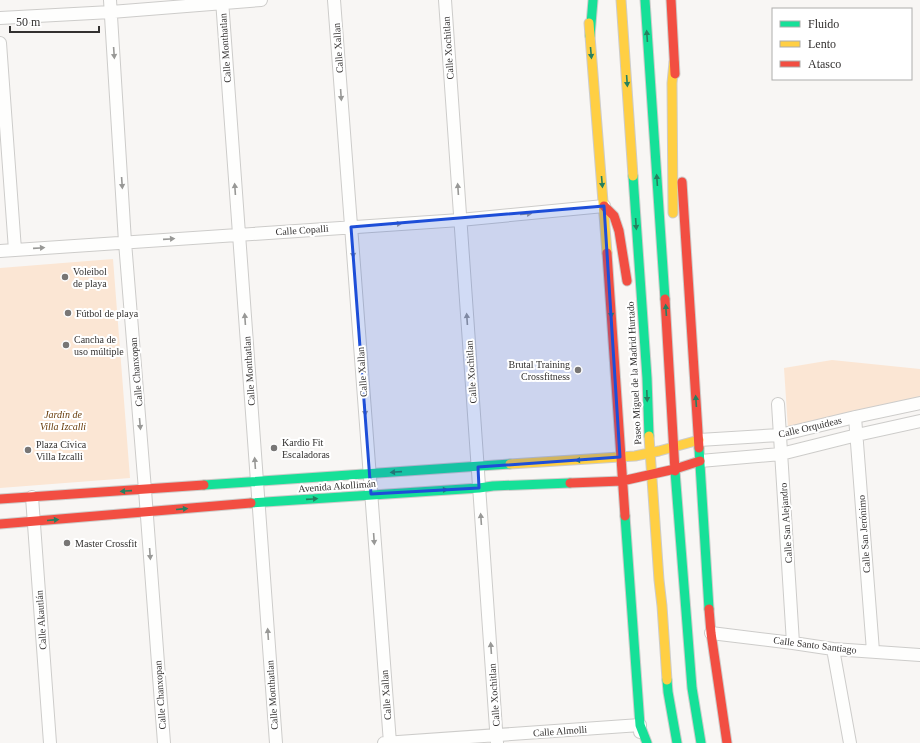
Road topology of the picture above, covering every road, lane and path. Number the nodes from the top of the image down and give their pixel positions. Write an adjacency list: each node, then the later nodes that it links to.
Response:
1 (261, 0): 9 (street)
2 (334, 0): 18 (street, Calle Xallan, one-way to 18)
3 (445, 0): 16 (street, Calle Xochitlan, one-way to 3)
4 (587, 0): 12 (main road)
5 (593, 0): 12 (main road)
6 (621, 0): 27 (main road, Paseo Miguel de la Madrid Hurtado, one-way to 27)
7 (645, 0): 26 (main road, one-way to 7)
8 (671, 0): 14 (main road)
9 (222, 2): 10 (street); 19 (street, Calle Monthatlan, one-way to 9)
10 (111, 6): 11 (street); 20 (street, Calle Chanxopan, one-way to 20)
11 (0, 18)
12 (590, 36): 15 (main road, one-way to 15)
13 (0, 43): 21 (street)
14 (674, 62): 17 (main road); 34 (main road, one-way to 14)
15 (604, 206): 16 (street, Calle Copalli, one-way to 15); 23 (main road); 38 (main road, one-way to 38)
16 (460, 220): 18 (street, Calle Copalli, one-way to 16); 40 (street, Calle Xochitlan, one-way to 16)
17 (674, 222)
18 (351, 227): 19 (street, Calle Copalli); 42 (street, Calle Xallan, one-way to 42)
19 (238, 234): 20 (street, Calle Copalli, one-way to 19); 44 (street, Calle Monthatlan, one-way to 19)
20 (125, 242): 21 (street, Calle Copalli, one-way to 20); 47 (street, Calle Chanxopan, one-way to 47)
21 (15, 250): 22 (street, Calle Copalli)
22 (0, 251)
23 (628, 286)
24 (675, 320): 26 (main road)
25 (636, 340): 27 (main road)
26 (670, 374): 35 (main road)
27 (647, 378): 36 (main road, Paseo Miguel de la Madrid Hurtado, one-way to 36)
28 (920, 403): 30 (street, Calle Orquideas)
29 (778, 404): 32 (street, Calle San Alejandro)
30 (855, 417): 32 (street, Calle Orquideas); 33 (street, Calle San Jerónimo)
31 (920, 421): 33 (street, Calle Orquideas)
32 (780, 435): 34 (street, Calle Orquideas); 37 (street, Calle San Alejandro)
33 (857, 435): 37 (street, Calle Orquideas); 59 (street, Calle San Jerónimo)
34 (699, 440): 35 (main road, Avenida Akollimán); 39 (main road)
35 (673, 446): 36 (main road, Avenida Akollimán); 41 (main road)
36 (650, 454): 38 (main road, Avenida Akollimán); 43 (main road, Paseo Miguel de la Madrid Hurtado)
37 (781, 454): 39 (street, Calle Orquideas); 57 (street, Calle San Alejandro)
38 (620, 457): 40 (main road, Avenida Akollimán, one-way to 40); 45 (main road)
39 (700, 461): 41 (main road, Avenida Akollimán); 56 (main road)
40 (478, 467): 42 (main road, Avenida Akollimán, one-way to 42); 46 (street, Calle Xochitlan)
41 (675, 469): 43 (main road, Avenida Akollimán); 62 (main road)
42 (370, 474): 44 (main road, Avenida Akollimán); 48 (street, Calle Xallan)
43 (652, 475): 45 (main road, Avenida Akollimán); 55 (main road, Paseo Miguel de la Madrid Hurtado)
44 (257, 481): 47 (main road, Avenida Akollimán); 51 (street, Calle Monthatlan)
45 (622, 481): 46 (main road, Avenida Akollimán); 63 (main road)
46 (479, 488): 48 (main road, Avenida Akollimán, one-way to 46); 64 (street, Calle Xochitlan, one-way to 46)
47 (145, 490): 49 (main road, Avenida Akollimán, one-way to 49); 52 (street, Calle Chanxopan)
48 (371, 494): 51 (main road, Avenida Akollimán, one-way to 48); 69 (street, Calle Xallan, one-way to 69)
49 (32, 497): 50 (main road, Avenida Akollimán); 53 (street, Calle Akautlán)
50 (0, 499)
51 (258, 502): 52 (main road, Avenida Akollimán, one-way to 51); 67 (street, Calle Monthatlan, one-way to 51)
52 (147, 512): 53 (main road, Avenida Akollimán, one-way to 52); 66 (street, Calle Chanxopan, one-way to 66)
53 (34, 522): 54 (main road, Avenida Akollimán); 65 (street, Calle Akautlán)
54 (0, 524)
55 (662, 606): 61 (main road); 72 (main road, Paseo Miguel de la Madrid Hurtado)
56 (711, 633): 57 (street, Calle Santo Santiago); 75 (main road)
57 (793, 643): 58 (street, Calle Santo Santiago)
58 (833, 649): 59 (street, Calle Santo Santiago); 76 (street)
59 (874, 651): 60 (street, Calle Santo Santiago)
60 (920, 654)
61 (657, 668)
62 (692, 688): 73 (main road); 74 (main road)
63 (640, 725): 64 (street, Calle Almolli); 70 (street); 71 (main road)
64 (497, 739): 69 (street, Calle Almolli)
65 (50, 743)
66 (164, 743)
67 (276, 743)
68 (384, 743): 69 (street, Calle Almolli)
69 (390, 743)
70 (640, 743)
71 (648, 743)
72 (677, 743)
73 (701, 743)
74 (710, 743)
75 (727, 743)
76 (850, 743)

